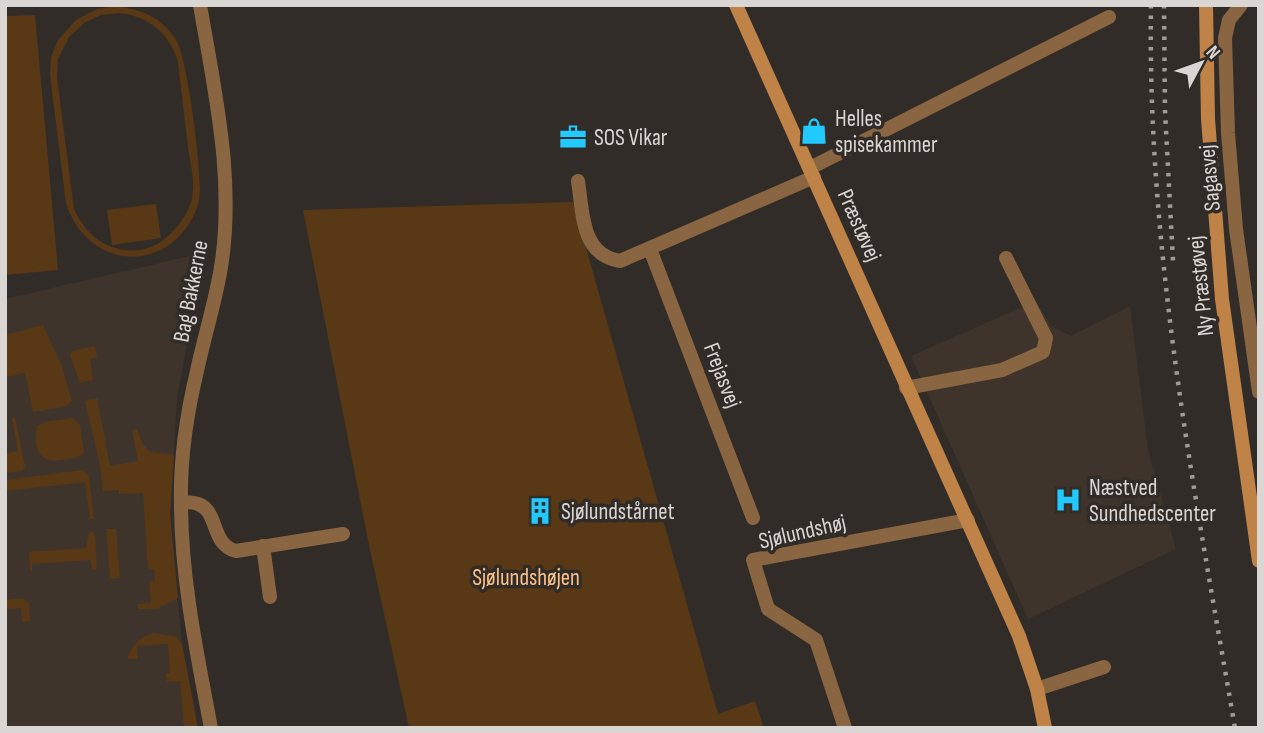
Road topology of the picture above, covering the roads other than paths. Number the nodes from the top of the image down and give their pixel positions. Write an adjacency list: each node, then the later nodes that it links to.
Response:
1 (200, 5): 12 (street, Bag Bakkerne)
2 (736, 5): 6 (street, Præstøvej)
3 (1206, 5): 17 (street, Ny Præstøvej)
4 (1241, 5): 11 (street, Sagasvej)
5 (1109, 17): 6 (street)
6 (812, 173): 8 (street); 10 (street, Præstøvej)
7 (578, 181): 8 (street)
8 (650, 249): 13 (street, Frejasvej)
9 (1006, 258): 10 (street)
10 (906, 388): 14 (street, Præstøvej)
11 (1259, 392)
12 (181, 502): 16 (street); 21 (street, Bag Bakkerne)
13 (754, 518)
14 (968, 520): 20 (street, Præstøvej); 22 (street, Sjølundshøj)
15 (343, 534): 16 (street)
16 (263, 547): 18 (street)
17 (1259, 561)
18 (270, 597)
19 (1104, 667): 20 (street)
20 (1037, 689): 23 (street, Præstøvej)
21 (211, 728)
22 (845, 728)
23 (1045, 728)

